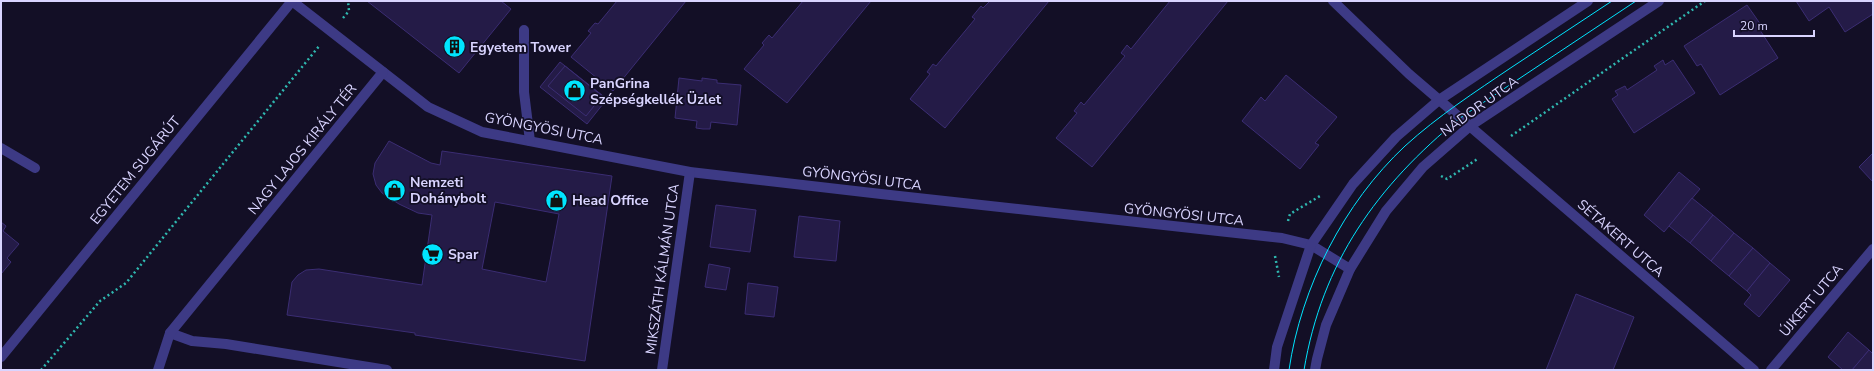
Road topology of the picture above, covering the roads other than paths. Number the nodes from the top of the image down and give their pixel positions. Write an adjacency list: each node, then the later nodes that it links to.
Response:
1 (292, 1): 6 (street); 17 (street, EGYETEM SUGÁRÚT)
2 (1333, 1): 7 (street, SÉTAKERT UTCA)
3 (1588, 1): 7 (street, NÁDOR UTCA)
4 (1660, 1): 8 (street, NÁDOR UTCA)
5 (524, 30): 9 (street)
6 (383, 72): 9 (street, GYÖNGYÖSI UTCA); 16 (street, NAGY LAJOS KIRÁLY TÉR)
7 (1439, 100): 8 (street, SÉTAKERT UTCA); 13 (street, NÁDOR UTCA)
8 (1470, 126): 15 (street, NÁDOR UTCA); 23 (street, SÉTAKERT UTCA)
9 (530, 140): 12 (street, GYÖNGYÖSI UTCA)
10 (1, 148): 11 (street)
11 (35, 168)
12 (690, 172): 13 (street, GYÖNGYÖSI UTCA); 20 (street, MIKSZÁTH KÁLMÁN UTCA)
13 (1311, 245): 15 (street, GYÖNGYÖSI UTCA); 21 (street, NÁDOR UTCA)
14 (1873, 249): 24 (street, ÚJKERT UTCA)
15 (1350, 269): 22 (street, NÁDOR UTCA)
16 (170, 333): 18 (street); 19 (street)
17 (1, 357)
18 (158, 370)
19 (387, 370)
20 (662, 370)
21 (1274, 370)
22 (1315, 370)
23 (1754, 370)
24 (1772, 370)

